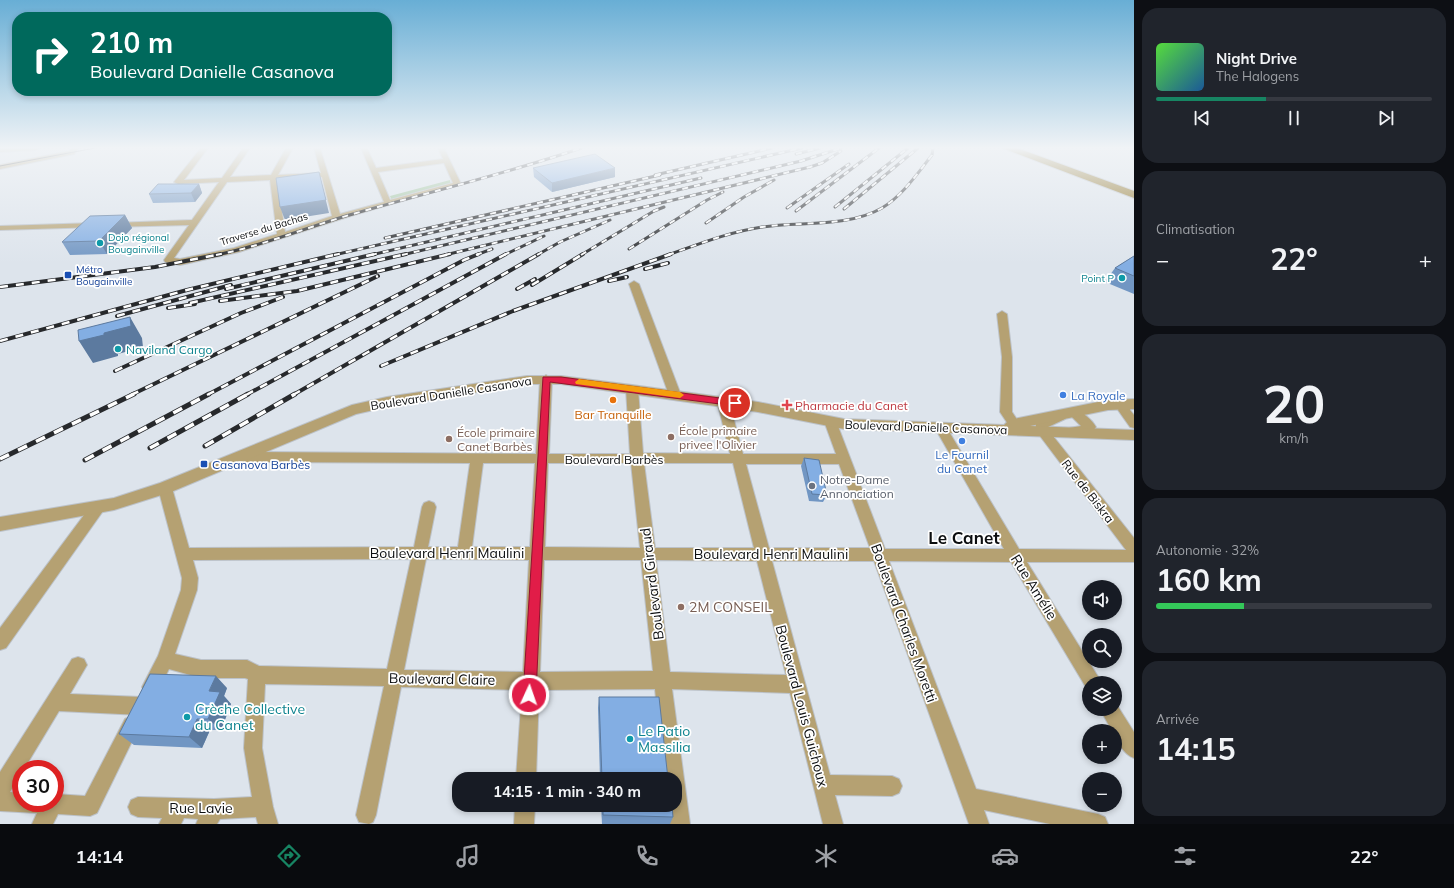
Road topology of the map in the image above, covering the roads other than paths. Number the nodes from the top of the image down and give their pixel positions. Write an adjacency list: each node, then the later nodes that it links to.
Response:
1 (220, 186): 10 (street)
2 (274, 186): 12 (street)
3 (328, 186): 9 (street)
4 (380, 186): 8 (street)
5 (448, 186): 8 (street, Traverse du Bachas)
6 (1111, 186): 7 (main road)
7 (1134, 195)
8 (388, 203): 9 (street, Traverse du Bachas)
9 (337, 218): 12 (street, Traverse du Bachas)
10 (195, 222): 11 (street); 12 (street, Traverse du Bachas)
11 (0, 228)
12 (281, 236)
13 (634, 284): 17 (street)
14 (1002, 314): 23 (street)
15 (546, 379): 16 (street, Boulevard Danielle Casanova); 27 (street, Boulevard Danielle Casanova); 28 (street)
16 (632, 389): 17 (street, Boulevard Danielle Casanova); 31 (street, Boulevard Giraud)
17 (675, 395): 18 (street, Boulevard Danielle Casanova)
18 (723, 401): 21 (street, Boulevard Danielle Casanova); 29 (street, Boulevard Louis Guichoux)
19 (1130, 405): 20 (street); 22 (street)
20 (1068, 414): 23 (street); 25 (street); 25 (street)
21 (830, 421): 24 (street, Boulevard Danielle Casanova); 32 (street, Boulevard Charles Moretti)
22 (1133, 422)
23 (1010, 427): 24 (street, Boulevard Danielle Casanova); 25 (street, Boulevard Danielle Casanova)
24 (941, 428): 45 (street, Rue Amélie)
25 (1051, 432): 26 (street, Boulevard Danielle Casanova); 37 (street, Rue de Biskra)
26 (1134, 436)
27 (240, 457): 30 (street, Boulevard Barbès); 33 (street, Boulevard Danielle Casanova)
28 (542, 458): 30 (street, Boulevard Barbès); 31 (street, Boulevard Barbès); 41 (street)
29 (738, 458): 31 (street, Boulevard Barbès); 32 (street, Boulevard Barbès); 43 (street, Boulevard Louis Guichoux)
30 (477, 459): 39 (street)
31 (637, 459): 42 (street, Boulevard Giraud)
32 (844, 459): 44 (street, Boulevard Charles Moretti)
33 (165, 488): 34 (street, Boulevard Danielle Casanova); 40 (street)
34 (98, 507): 36 (street, Boulevard Danielle Casanova); 47 (street)
35 (429, 507): 38 (street)
36 (0, 524)
37 (1134, 549)
38 (420, 553): 39 (street, Boulevard Henri Maulini); 40 (street, Boulevard Henri Maulini); 52 (street)
39 (464, 553): 41 (street, Boulevard Henri Maulini)
40 (183, 554): 48 (street)
41 (537, 554): 42 (street, Boulevard Henri Maulini); 54 (street)
42 (648, 554): 43 (street, Boulevard Henri Maulini); 53 (street, Boulevard Giraud)
43 (763, 554): 44 (street, Boulevard Henri Maulini); 55 (street, Boulevard Louis Guichoux)
44 (879, 555): 45 (street, Boulevard Henri Maulini); 65 (street, Boulevard Charles Moretti)
45 (1015, 556): 46 (street, Boulevard Henri Maulini); 51 (street, Rue Amélie)
46 (1134, 556)
47 (0, 642)
48 (165, 660): 50 (street, Boulevard Claire); 57 (street)
49 (78, 665): 56 (street)
50 (257, 675): 52 (street, Boulevard Claire); 76 (street)
51 (1089, 676)
52 (394, 678): 54 (street, Boulevard Claire); 73 (street)
53 (663, 680): 54 (street, Boulevard Claire); 55 (street, Boulevard Claire); 61 (street, Boulevard Giraud)
54 (530, 681): 60 (street)
55 (796, 684): 62 (street, Boulevard Louis Guichoux)
56 (55, 702): 57 (street); 64 (street)
57 (141, 706): 68 (street)
58 (1113, 716): 59 (street)
59 (1134, 749)
60 (526, 772)
61 (673, 772)
62 (822, 785): 63 (street); 80 (street, Boulevard Louis Guichoux)
63 (892, 786)
64 (0, 790)
65 (969, 797): 81 (street, Boulevard Charles Moretti); 82 (street)
66 (0, 801): 67 (street)
67 (12, 802)
68 (64, 805)
69 (138, 807): 74 (street, Rue Lavie)
70 (48, 812): 77 (street)
71 (525, 812): 78 (street)
72 (678, 812): 79 (street)
73 (366, 815)
74 (174, 816): 75 (street, Rue Lavie)
75 (210, 816): 76 (street, Rue Lavie)
76 (266, 816)
77 (42, 824)
78 (524, 824)
79 (680, 824)
80 (833, 824)
81 (979, 824)
82 (1098, 824)

